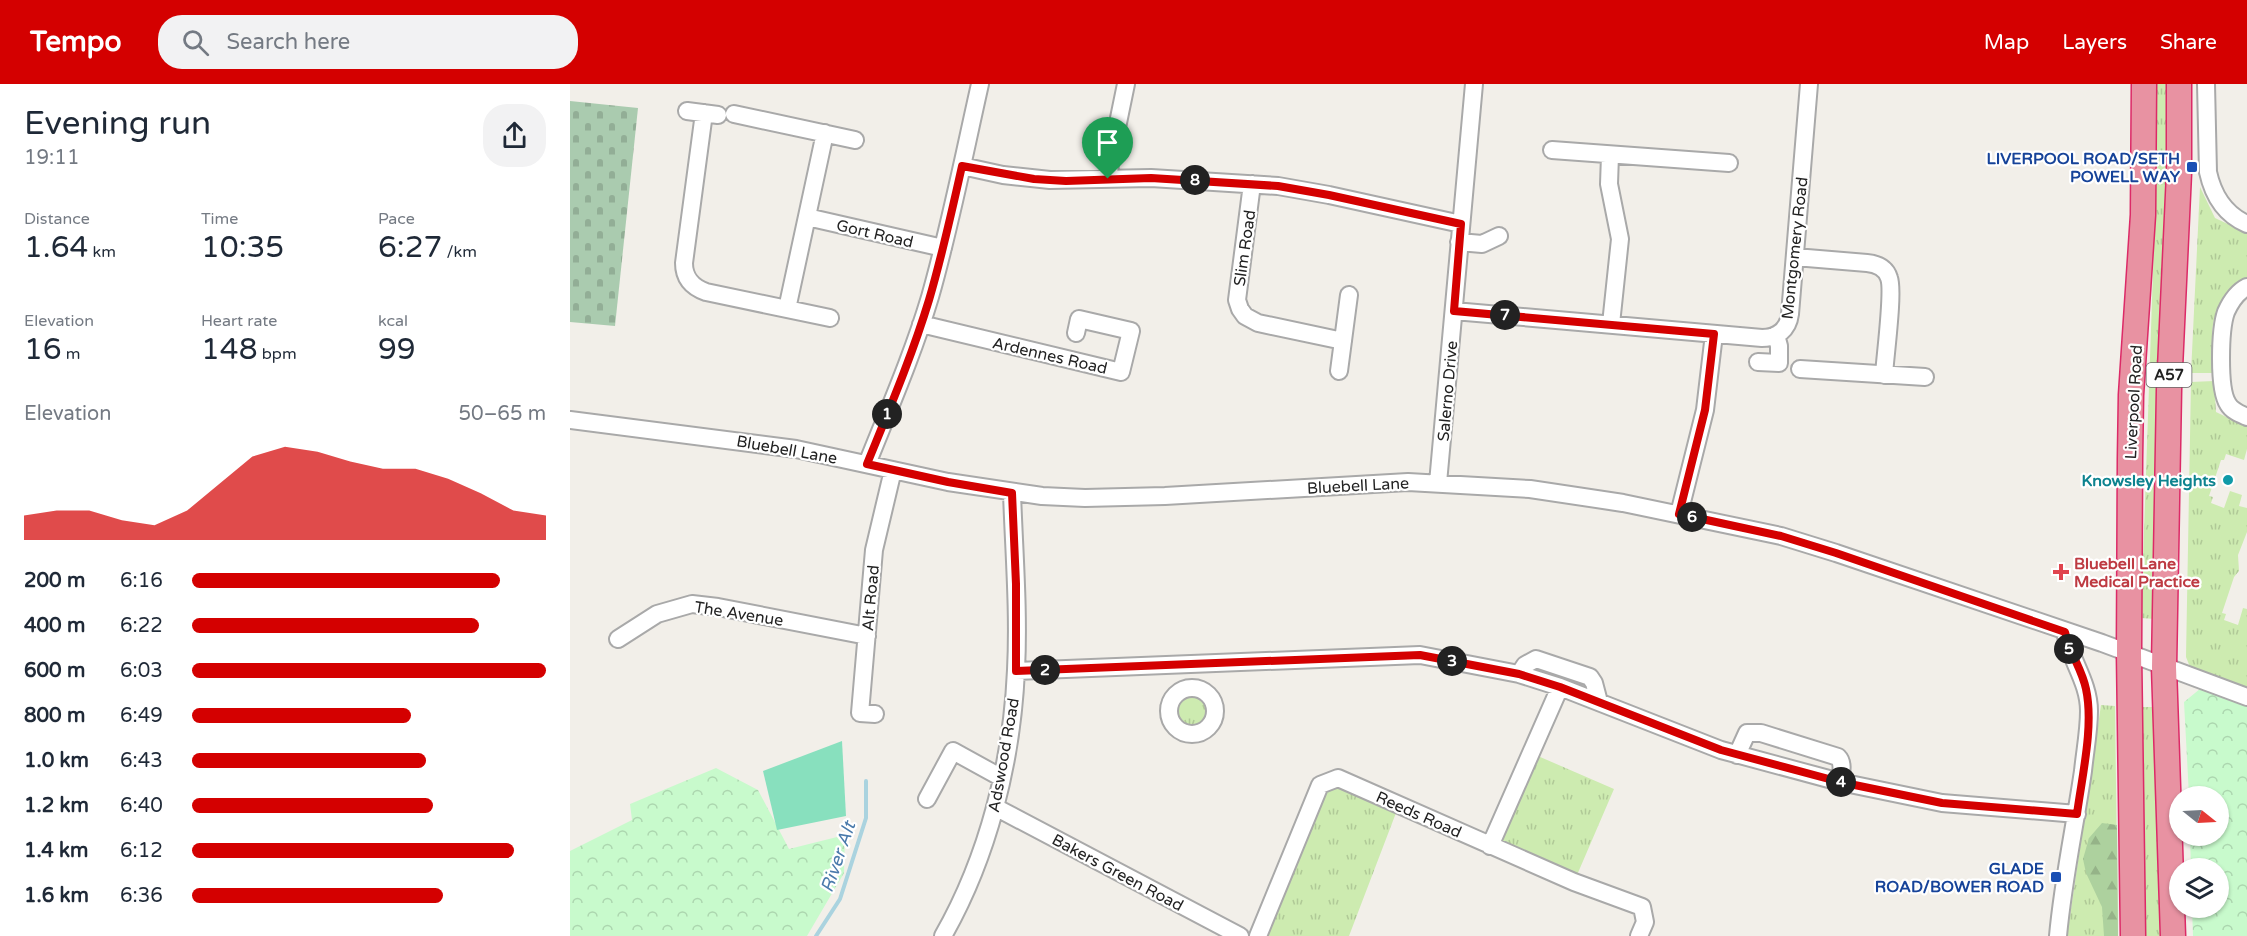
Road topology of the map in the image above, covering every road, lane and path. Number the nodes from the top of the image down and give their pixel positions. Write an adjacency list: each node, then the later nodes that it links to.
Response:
1 (980, 84): 13 (street)
2 (1126, 84): 14 (street)
3 (1474, 84): 17 (street, Salerno Drive)
4 (1809, 84): 22 (street, Montgomery Road)
5 (2144, 84): 49 (highway, Liverpool Road / A57)
6 (2179, 84): 51 (highway, A57)
7 (2206, 84): 18 (street)
8 (825, 133): 9 (street); 16 (street); 25 (street)
9 (855, 140)
10 (1552, 150): 11 (street)
11 (1610, 155): 12 (street); 30 (street)
12 (1729, 163)
13 (962, 166): 14 (street); 21 (street)
14 (1108, 179): 15 (street)
15 (1252, 184): 17 (street); 33 (street, Slim Road)
16 (807, 217): 21 (street, Gort Road); 25 (street)
17 (1461, 224): 20 (street, Salerno Drive)
18 (2247, 224)
19 (1499, 236): 20 (street)
20 (1459, 242): 26 (street, Salerno Drive)
21 (944, 248): 29 (street)
22 (1795, 257): 32 (street, Montgomery Road); 37 (street)
23 (2247, 287): 39 (street)
24 (1349, 295): 33 (street)
25 (787, 309): 27 (street)
26 (1454, 311): 30 (street, Montgomery Road); 43 (street, Salerno Drive)
27 (830, 318)
28 (1079, 320): 29 (street, Ardennes Road)
29 (921, 324): 41 (street)
30 (1611, 324): 31 (street, Montgomery Road)
31 (1714, 334): 32 (street, Montgomery Road); 45 (street)
32 (1776, 335): 34 (street)
33 (1343, 341): 36 (street)
34 (1758, 362)
35 (1800, 369): 37 (street)
36 (1339, 371)
37 (1884, 375): 38 (street)
38 (1925, 377)
39 (2247, 417)
40 (570, 420): 41 (street, Bluebell Lane)
41 (867, 464): 42 (street, Bluebell Lane)
42 (893, 470): 44 (street, Bluebell Lane); 47 (street, Alt Road)
43 (1438, 483): 44 (street, Bluebell Lane); 45 (street, Bluebell Lane)
44 (1012, 493): 52 (street, Adswood Road)
45 (1679, 514): 46 (street, Bluebell Lane)
46 (2065, 632): 49 (street, Bluebell Lane); 64 (street)
47 (867, 636): 48 (street, The Avenue); 58 (street, Alt Road)
48 (618, 639)
49 (2129, 653): 51 (street, Bluebell Lane); 71 (highway, Liverpool Road / A57)
50 (1193, 665): 52 (street); 53 (street); 55 (street)
51 (2164, 667): 56 (street, Bluebell Lane); 72 (highway, A57)
52 (1016, 671): 60 (street, Adswood Road)
53 (1519, 674): 54 (street); 57 (street)
54 (1560, 687): 57 (street); 65 (street)
55 (1195, 688)
56 (2247, 697)
57 (1599, 702): 59 (street)
58 (875, 714)
59 (1737, 755): 61 (street); 61 (street)
60 (1002, 778): 62 (street); 63 (street, Adswood Road)
61 (1840, 782): 64 (street)
62 (927, 800)
63 (995, 807): 66 (street, Adswood Road); 67 (street, Bakers Green Road)
64 (2077, 814): 70 (street)
65 (1490, 846): 68 (street, Reeds Road); 69 (street, Reeds Road)
66 (943, 936)
67 (1240, 936)
68 (1258, 936)
69 (1639, 936)
70 (2058, 936)
71 (2133, 936)
72 (2173, 936)

